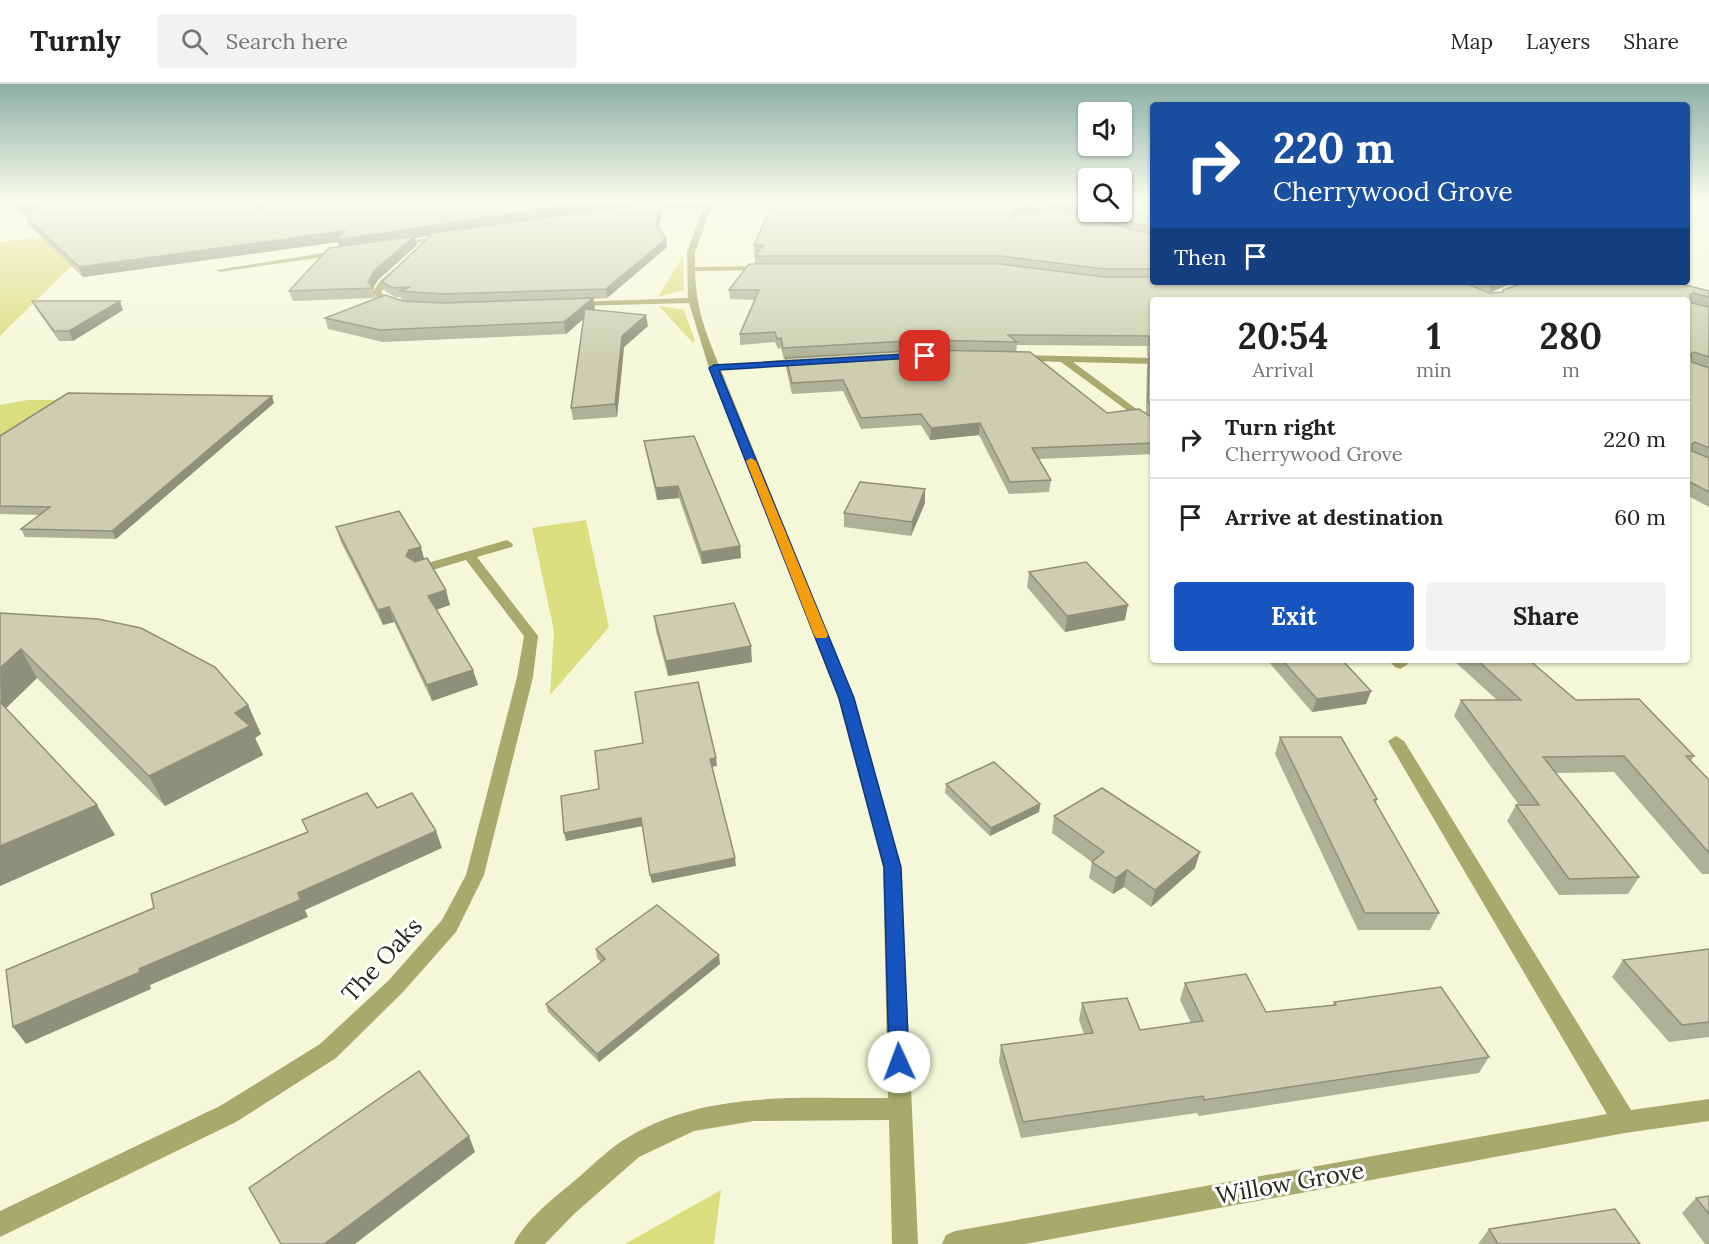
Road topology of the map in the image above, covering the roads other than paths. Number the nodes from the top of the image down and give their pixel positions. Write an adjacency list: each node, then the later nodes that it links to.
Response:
1 (326, 254): 6 (street)
2 (691, 254): 5 (street)
3 (404, 264): 9 (street)
4 (777, 268): 5 (street)
5 (692, 269): 7 (street)
6 (220, 270)
7 (692, 300): 8 (street); 14 (street)
8 (561, 305)
9 (406, 307)
10 (1006, 357): 11 (street)
11 (1064, 358): 13 (street); 15 (street)
12 (823, 360): 14 (street)
13 (1150, 361)
14 (714, 368): 20 (street)
15 (1150, 424)
16 (507, 544): 17 (street)
17 (469, 555): 18 (street); 23 (street, The Oaks)
18 (419, 570)
19 (1396, 741): 22 (street)
20 (901, 1109): 24 (street); 25 (street)
21 (1709, 1110): 22 (street, Willow Grove)
22 (1625, 1122): 26 (street, Willow Grove)
23 (0, 1224)
24 (527, 1244)
25 (905, 1244)
26 (955, 1244)

